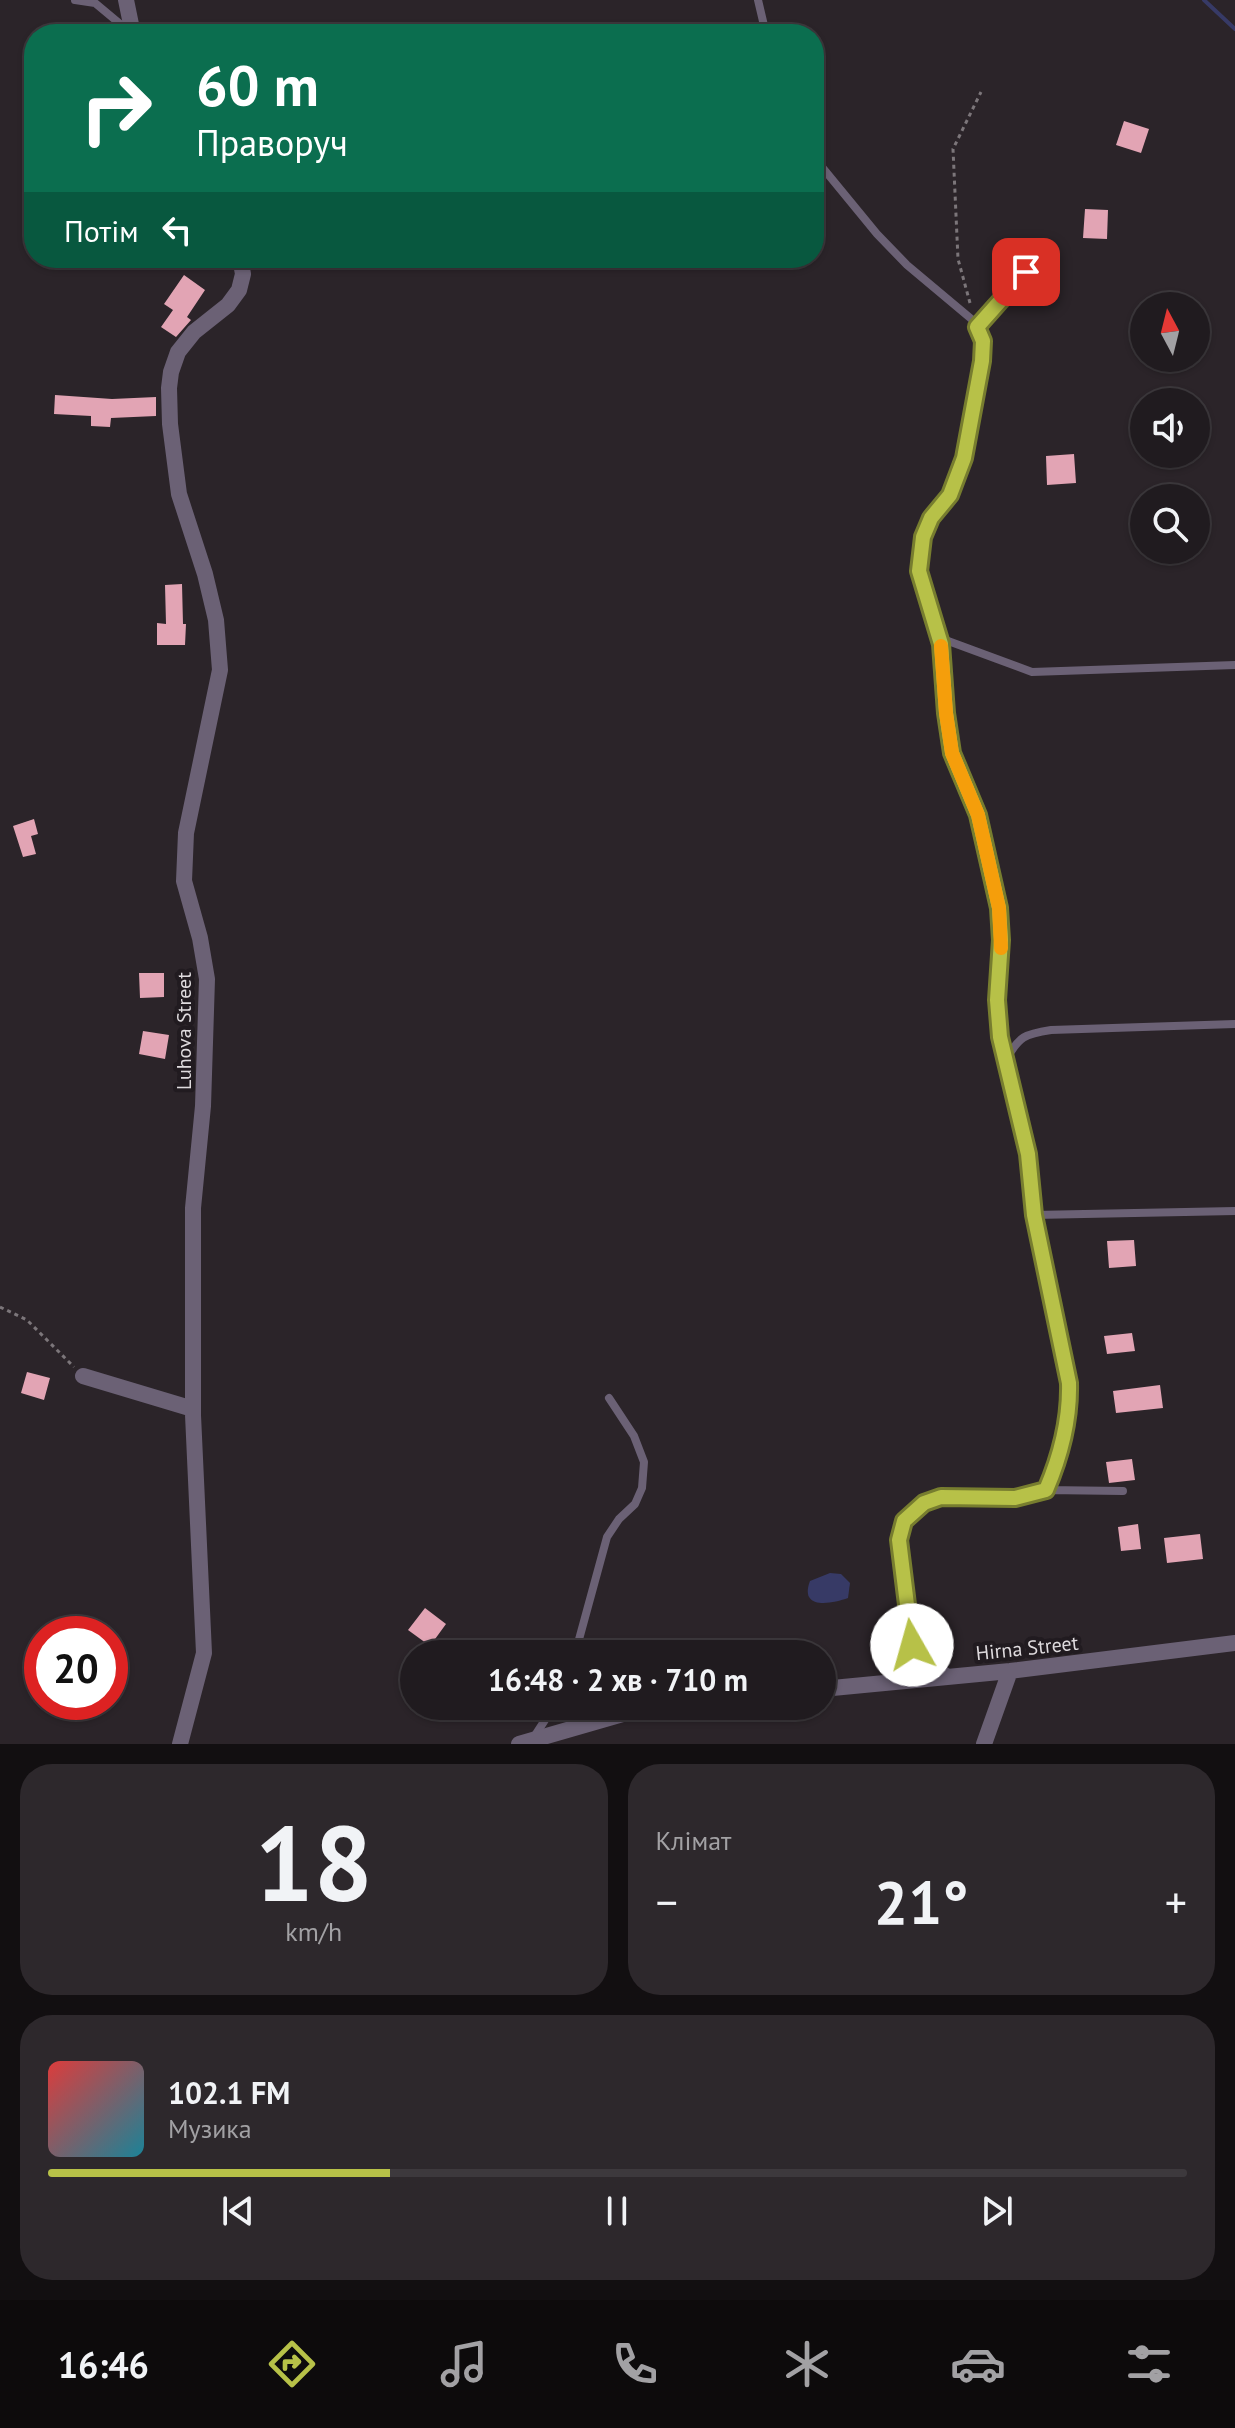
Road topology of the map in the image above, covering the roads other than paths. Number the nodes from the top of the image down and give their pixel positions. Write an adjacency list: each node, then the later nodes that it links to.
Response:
1 (75, 0): 4 (lane)
2 (126, 0): 5 (street)
3 (758, 0): 6 (lane)
4 (120, 24)
5 (130, 24)
6 (764, 24)
7 (824, 169): 10 (lane)
8 (1043, 253): 10 (lane)
9 (242, 268): 19 (street, Luhova Street)
10 (976, 324): 11 (lane)
11 (940, 638): 12 (lane); 14 (lane)
12 (1235, 665)
13 (1235, 1024): 14 (lane)
14 (1006, 1060): 16 (lane)
15 (1235, 1211): 16 (lane)
16 (1034, 1215): 20 (lane)
17 (83, 1376): 19 (street)
18 (609, 1398): 22 (lane)
19 (193, 1409): 32 (street, Luhova Street)
20 (1046, 1490): 21 (lane); 24 (lane)
21 (1123, 1491)
22 (579, 1640)
23 (1235, 1643): 25 (street, Hirna Street)
24 (912, 1645): 26 (lane); 27 (lane)
25 (1010, 1671): 26 (street, Hirna Street); 33 (street)
26 (952, 1675): 27 (street, Hirna Street)
27 (891, 1681): 28 (street, Hirna Street)
28 (836, 1687)
29 (543, 1720): 31 (lane)
30 (602, 1720): 31 (street)
31 (525, 1742)
32 (180, 1744)
33 (984, 1744)

